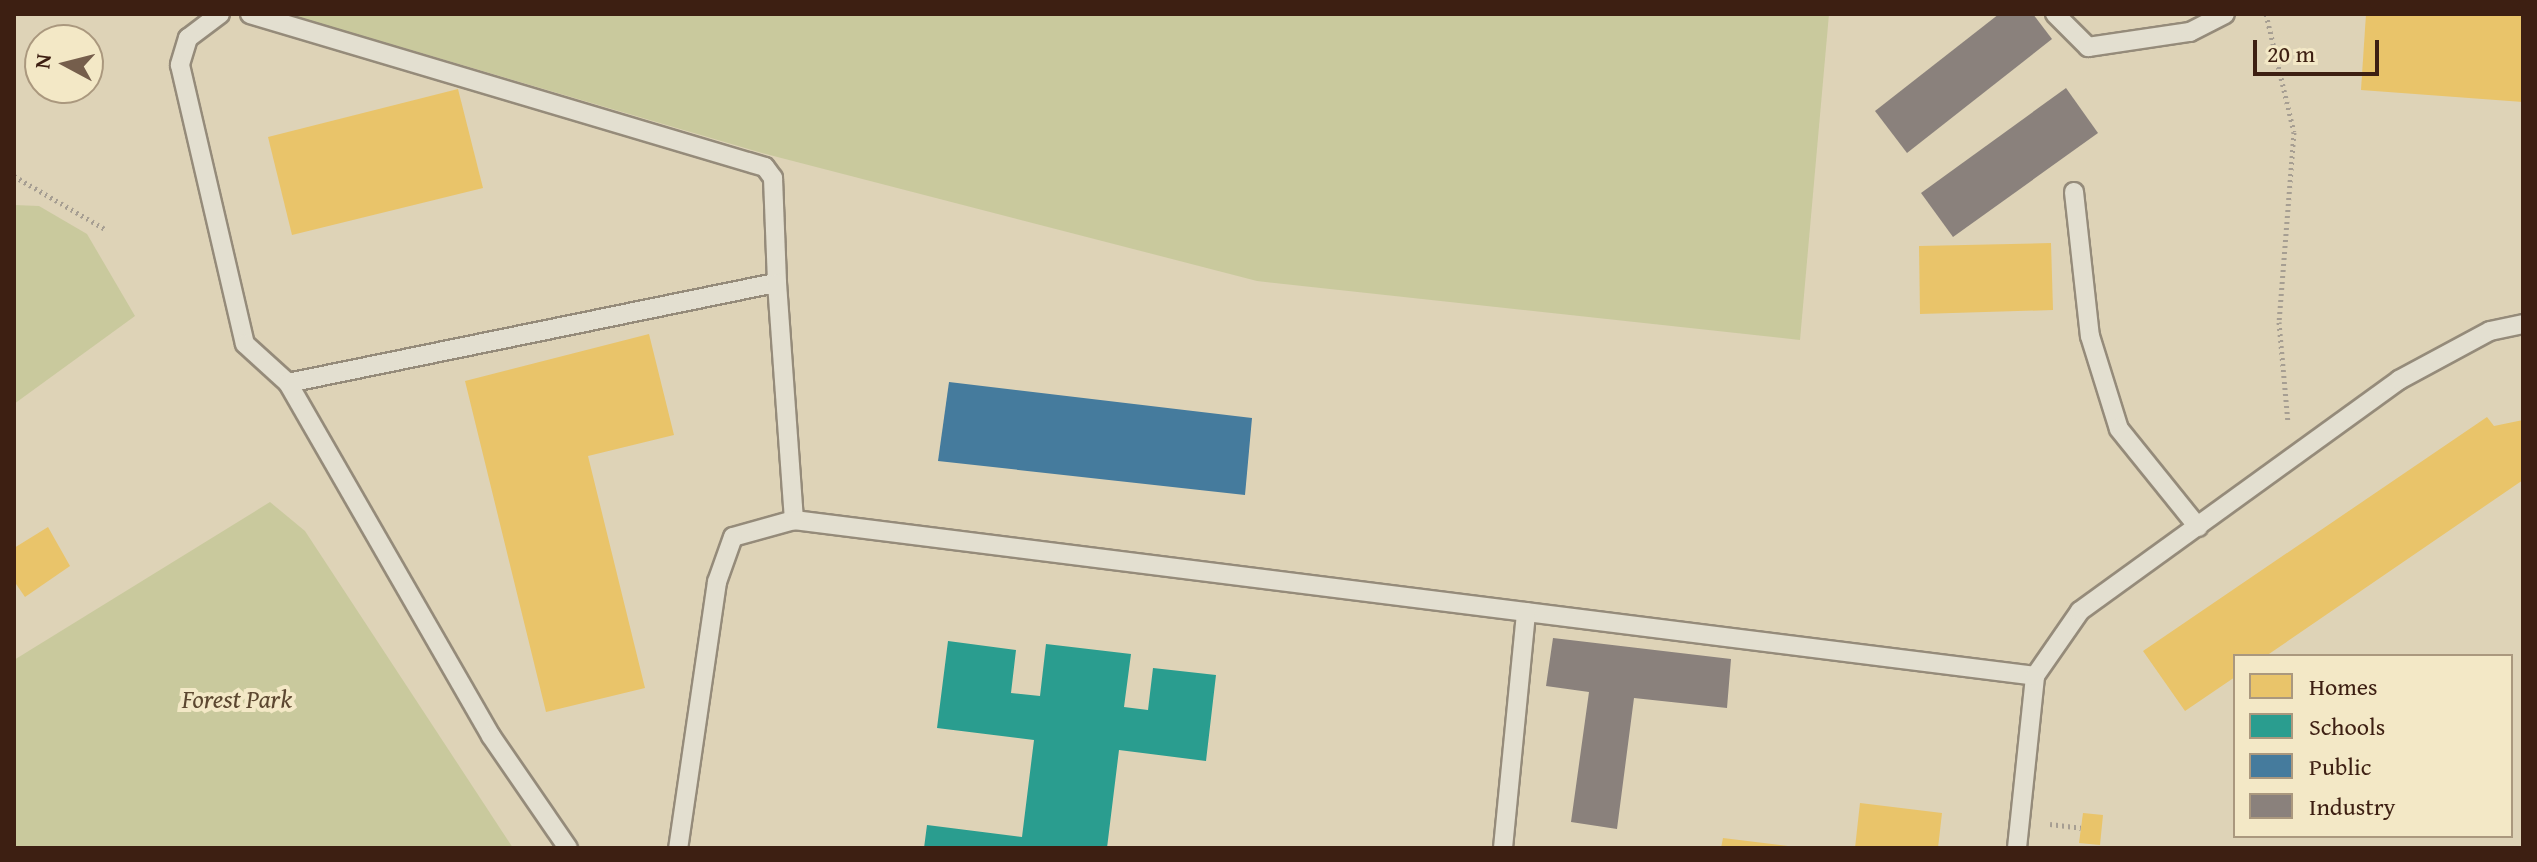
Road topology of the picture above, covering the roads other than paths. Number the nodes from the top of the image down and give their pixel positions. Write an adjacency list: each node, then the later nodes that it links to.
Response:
1 (220, 14): 8 (lane)
2 (250, 14): 6 (lane)
3 (2055, 14): 4 (lane)
4 (2225, 14)
5 (2074, 192): 10 (lane)
6 (777, 283): 8 (lane); 9 (lane)
7 (2523, 324): 10 (lane)
8 (288, 383): 13 (lane)
9 (794, 520): 11 (lane); 14 (lane)
10 (2198, 527): 12 (lane)
11 (1526, 612): 12 (lane); 15 (lane)
12 (2035, 676): 16 (lane)
13 (568, 848)
14 (678, 848)
15 (1503, 848)
16 (2017, 848)

